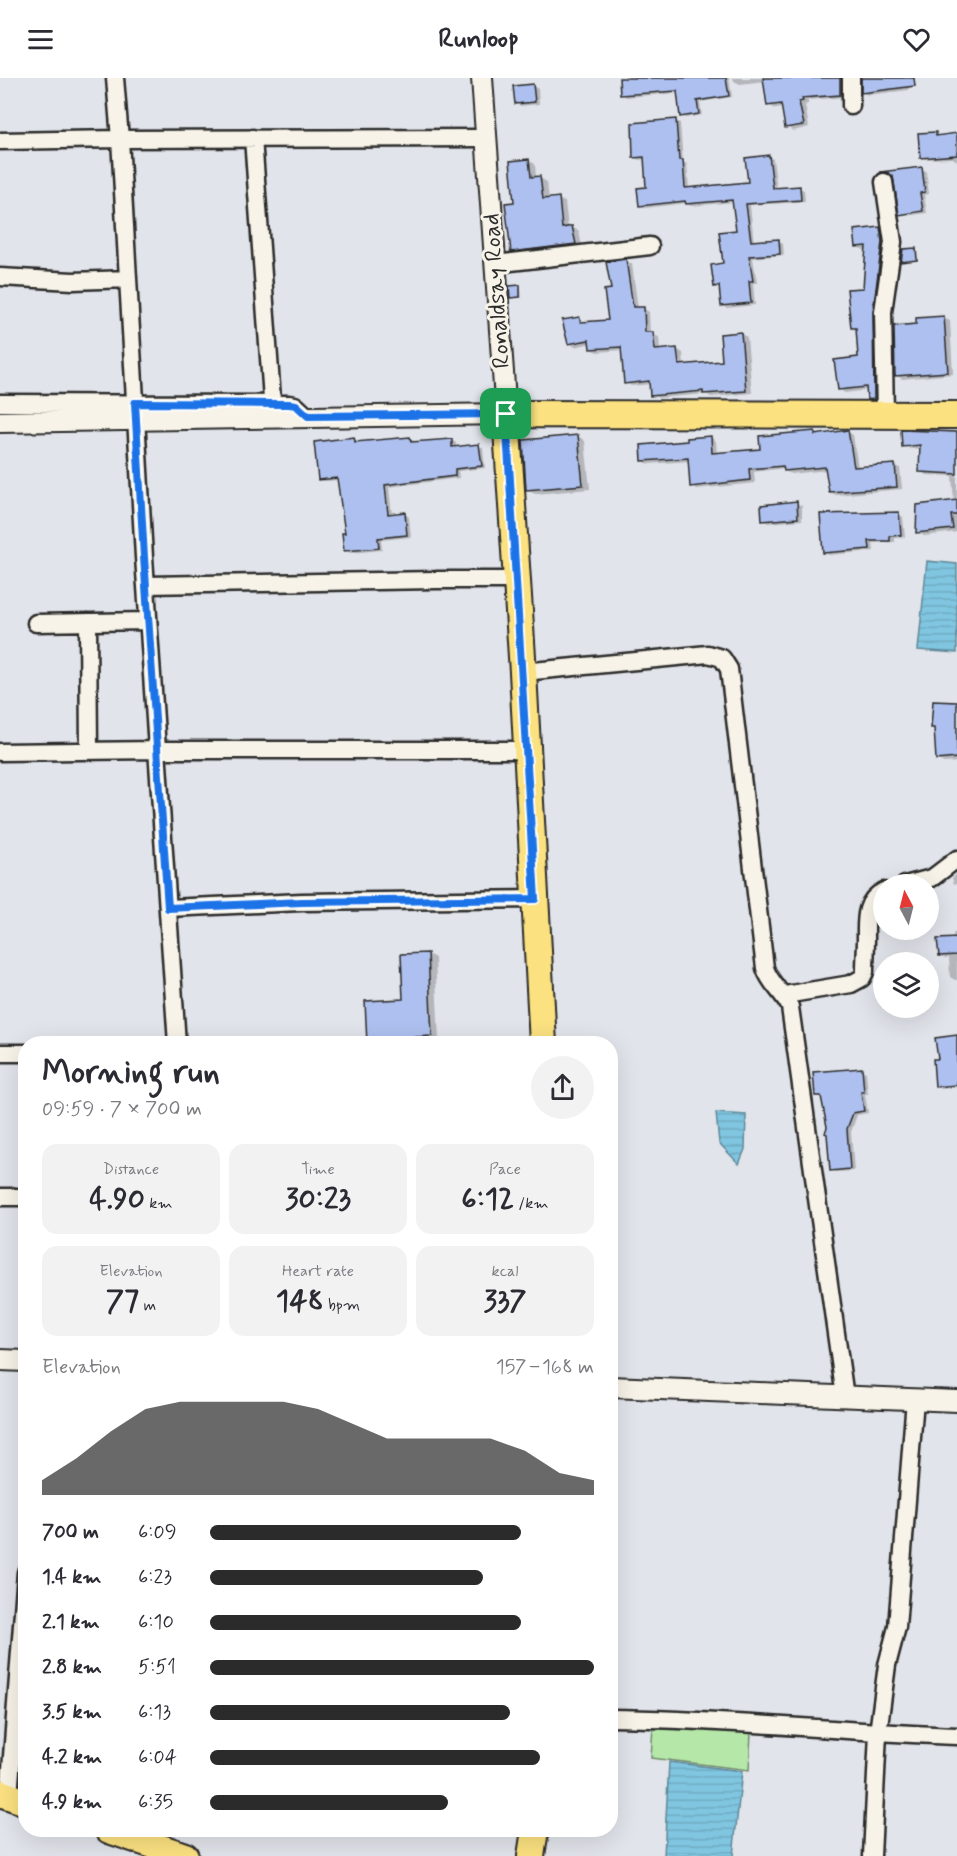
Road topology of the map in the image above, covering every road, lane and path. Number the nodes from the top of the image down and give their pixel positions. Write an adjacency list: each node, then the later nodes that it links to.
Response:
1 (115, 78): 7 (street)
2 (482, 78): 6 (street, Ronaldsay Road)
3 (851, 78): 4 (street)
4 (851, 106)
5 (253, 138): 6 (street); 7 (street); 15 (street)
6 (486, 138): 11 (street, Ronaldsay Road)
7 (120, 139): 8 (street); 13 (street)
8 (0, 141)
9 (884, 182): 18 (street)
10 (650, 246): 11 (street)
11 (495, 264): 17 (street, Ronaldsay Road)
12 (0, 277): 13 (street)
13 (128, 279): 16 (street)
14 (0, 403): 16 (street)
15 (273, 410): 16 (street); 17 (street)
16 (135, 411): 20 (street); 22 (street)
17 (506, 414): 18 (main road); 21 (main road, Ronaldsay Road)
18 (885, 414): 19 (main road)
19 (957, 415)
20 (0, 422)
21 (517, 580): 22 (street); 26 (main road, Ronaldsay Road)
22 (146, 585): 23 (street)
23 (148, 621): 24 (street); 27 (street)
24 (88, 622): 25 (street); 29 (street)
25 (36, 623)
26 (523, 672): 28 (main road, Ronaldsay Road); 36 (street)
27 (158, 750): 28 (street); 29 (street); 35 (street)
28 (526, 750): 33 (main road, Ronaldsay Road)
29 (89, 751): 30 (street)
30 (0, 752)
31 (957, 859): 32 (street)
32 (937, 874)
33 (535, 899): 35 (street); 38 (main road, Ronaldsay Road)
34 (873, 900): 36 (street)
35 (168, 908): 37 (street)
36 (785, 995): 46 (street)
37 (176, 1036)
38 (543, 1036)
39 (0, 1053): 40 (street)
40 (18, 1053)
41 (0, 1197): 42 (street)
42 (18, 1197)
43 (0, 1360): 44 (street)
44 (18, 1361)
45 (618, 1387): 46 (street)
46 (845, 1397): 47 (street)
47 (915, 1399): 48 (street); 51 (street)
48 (957, 1401)
49 (18, 1670): 53 (street)
50 (618, 1718): 51 (street)
51 (878, 1733): 52 (street); 58 (street)
52 (957, 1737)
53 (11, 1792)
54 (150, 1837): 56 (main road)
55 (534, 1837): 57 (main road)
56 (186, 1856)
57 (531, 1856)
58 (872, 1856)

